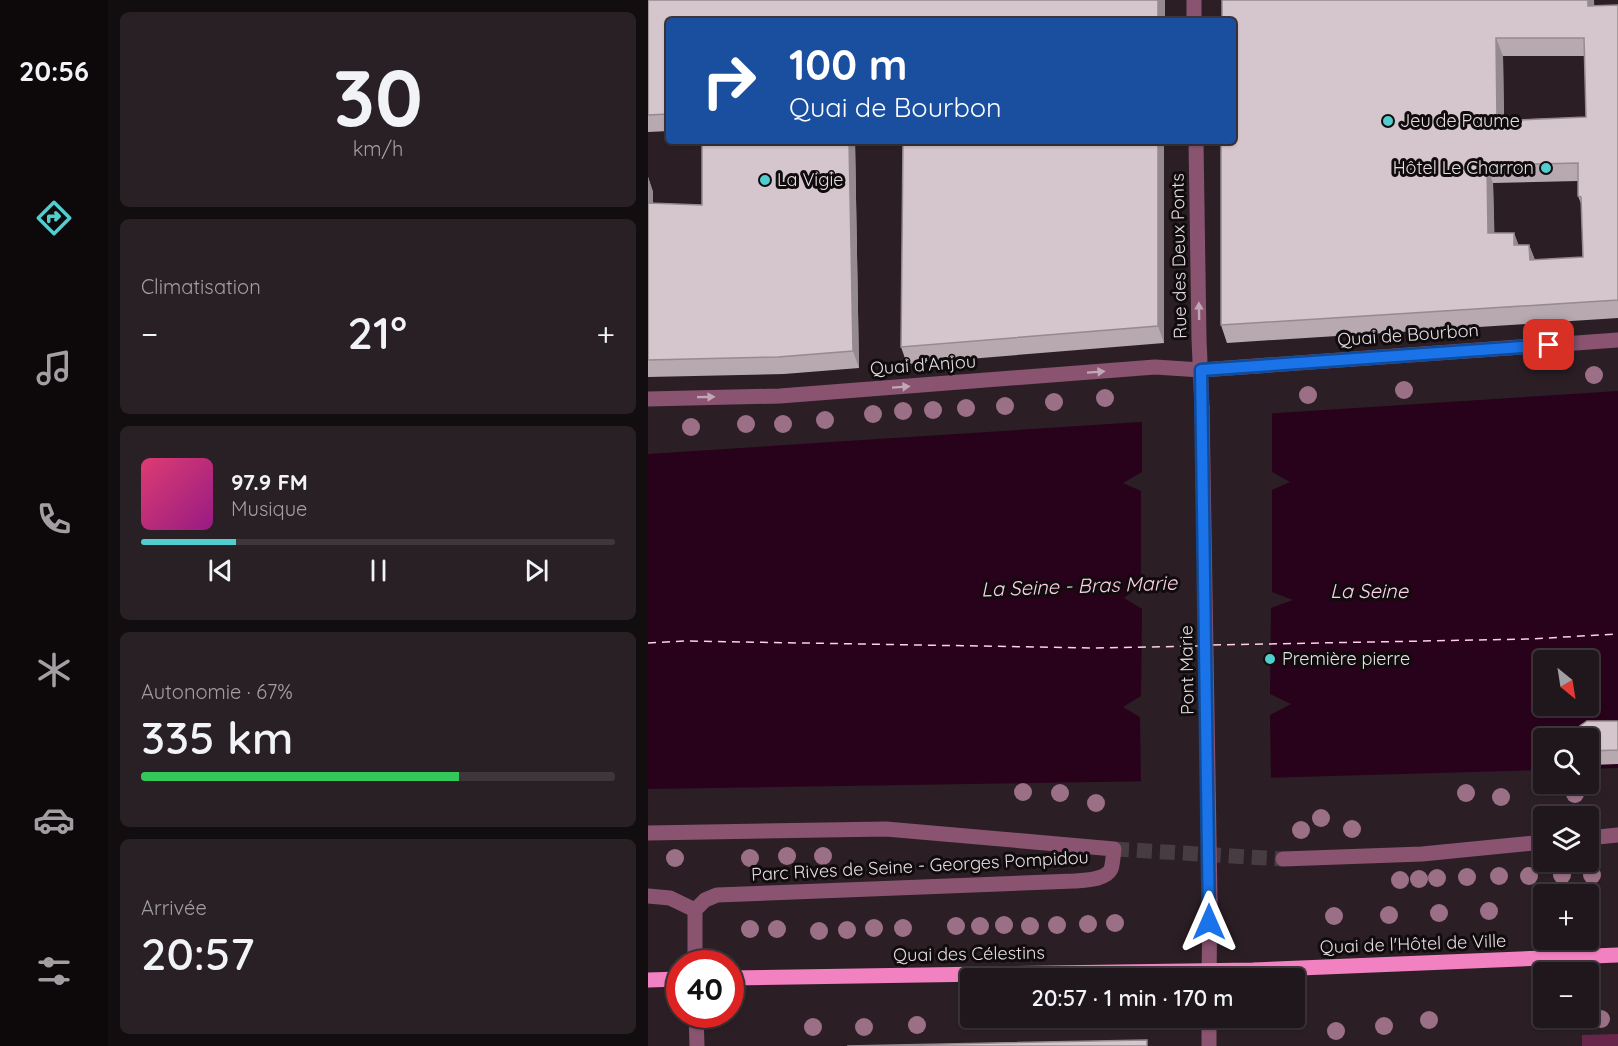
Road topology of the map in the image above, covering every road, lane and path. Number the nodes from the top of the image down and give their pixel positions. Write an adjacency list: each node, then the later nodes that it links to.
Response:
1 (1194, 0): 2 (street)
2 (1194, 18)
3 (1196, 144): 5 (street, Rue des Deux Ponts, one-way to 3)
4 (1618, 340): 5 (street, Quai de Bourbon)
5 (1201, 370): 6 (street, Quai d'Anjou, one-way to 5); 16 (street, Pont Marie, bridge)
6 (648, 399)
7 (648, 833): 13 (street, Parc Rives de Seine - Georges Pompidou)
8 (1618, 835): 9 (street)
9 (1599, 837)
10 (1533, 843): 11 (street)
11 (1283, 859)
12 (648, 896): 13 (street)
13 (695, 910): 14 (street)
14 (695, 950)
15 (1618, 955): 17 (main road, Quai de l'Hôtel de Ville)
16 (1209, 968)
17 (1302, 968)
18 (960, 976): 19 (main road, Quai des Célestins)
19 (744, 978)
20 (666, 979): 21 (main road)
21 (648, 980)
22 (697, 1028): 24 (street)
23 (1209, 1028): 25 (street)
24 (698, 1046)
25 (1209, 1046)

